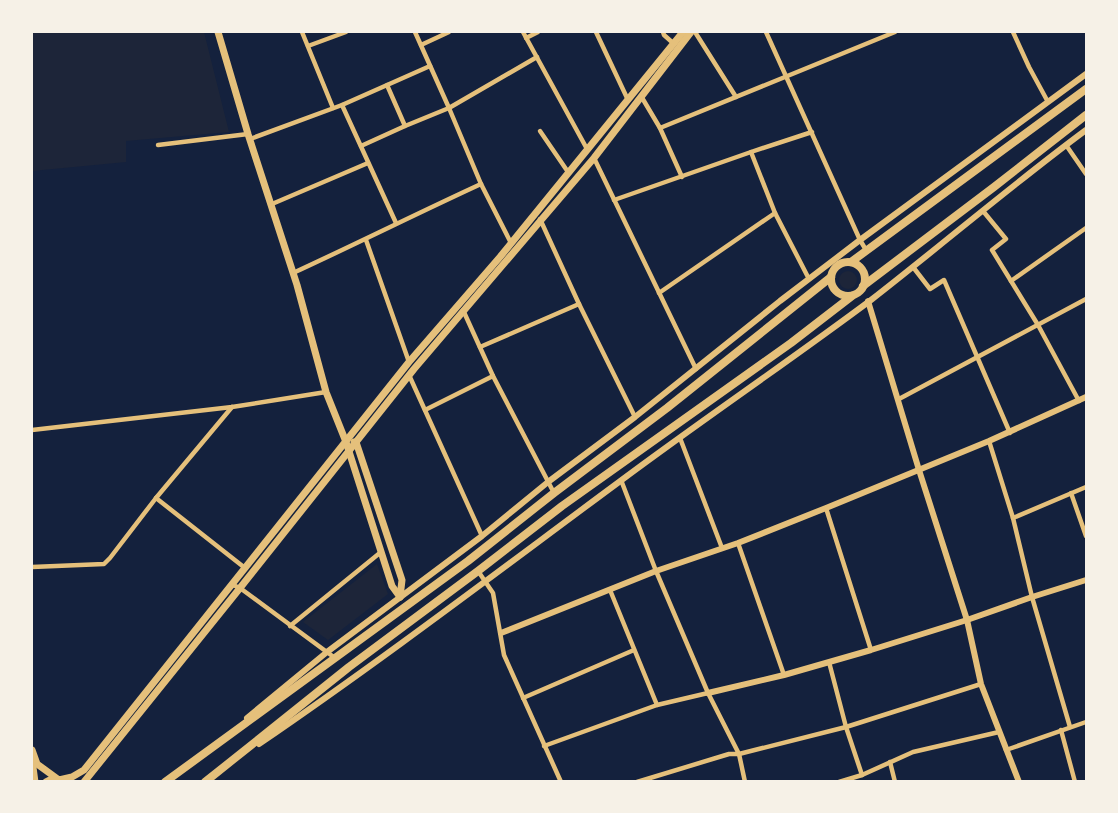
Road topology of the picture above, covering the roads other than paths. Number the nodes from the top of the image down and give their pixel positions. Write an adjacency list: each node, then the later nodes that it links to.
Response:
1 (218, 32): 40 (main road)
2 (302, 32): 18 (street)
3 (346, 32): 18 (street)
4 (415, 32): 17 (street)
5 (449, 32): 17 (street)
6 (523, 32): 15 (street)
7 (538, 32): 15 (street)
8 (596, 32): 27 (street)
9 (663, 32): 16 (street)
10 (682, 32): 16 (main road)
11 (693, 32): 25 (main road); 26 (street)
12 (766, 32): 22 (street)
13 (895, 32): 22 (street)
14 (1012, 32): 28 (street)
15 (526, 38): 19 (street)
16 (673, 43): 27 (main road)
17 (421, 45): 20 (street)
18 (308, 46): 30 (street)
19 (537, 57): 31 (street); 44 (street)
20 (430, 66): 23 (street); 31 (street)
21 (1086, 74): 28 (street)
22 (786, 77): 26 (street); 39 (street)
23 (387, 84): 29 (street); 34 (street)
24 (1086, 89): 35 (highway)
25 (641, 96): 36 (street); 46 (main road)
26 (735, 97): 36 (street)
27 (628, 100): 44 (main road)
28 (1048, 102): 33 (street)
29 (342, 105): 30 (street); 43 (street)
30 (333, 108): 40 (street)
31 (449, 108): 34 (street); 51 (street)
32 (1086, 115): 69 (highway)
33 (1028, 118): 35 (street); 60 (street)
34 (405, 126): 43 (street)
35 (1035, 127): 62 (highway)
36 (660, 128): 50 (street)
37 (1086, 130): 42 (street)
38 (540, 131): 48 (street)
39 (812, 132): 45 (street); 60 (street)
40 (249, 137): 41 (street); 53 (main road)
41 (158, 145)
42 (1066, 145): 49 (street); 54 (street)
43 (361, 146): 47 (street)
44 (587, 149): 48 (main road)
45 (751, 152): 50 (street); 55 (street)
46 (594, 158): 52 (street); 56 (main road)
47 (368, 163): 53 (street); 57 (street)
48 (568, 172): 61 (main road)
49 (1086, 174)
50 (682, 177): 52 (street)
51 (481, 184): 57 (street); 61 (street)
52 (614, 200): 70 (street)
53 (272, 204): 65 (main road)
54 (983, 211): 64 (street); 68 (street)
55 (775, 213): 67 (street); 70 (street)
56 (540, 219): 74 (street); 75 (main road)
57 (396, 223): 59 (street)
58 (1086, 228): 68 (street)
59 (366, 240): 65 (street); 79 (street)
60 (860, 240): 62 (street); 67 (street)
61 (511, 243): 79 (main road)
62 (867, 251): 63 (highway)
63 (851, 262): 66 (highway); 69 (highway)
64 (913, 267): 73 (street); 78 (street)
65 (293, 273): 83 (main road)
66 (831, 277): 71 (highway); 101 (highway)
67 (809, 279): 80 (street)
68 (1011, 281): 76 (street)
69 (863, 286): 71 (highway)
70 (659, 293): 80 (street)
71 (852, 296): 113 (highway)
72 (1086, 300): 76 (street)
73 (868, 301): 85 (street); 92 (street)
74 (579, 304): 77 (street); 89 (street)
75 (463, 310): 77 (street); 81 (main road)
76 (1038, 326): 78 (street); 86 (street)
77 (480, 347): 82 (street)
78 (978, 358): 85 (street); 91 (street)
79 (409, 362): 94 (main road)
80 (696, 369): 89 (street)
81 (409, 375): 88 (street); 95 (main road)
82 (493, 376): 88 (street); 99 (street)
83 (326, 392): 87 (street); 94 (main road)
84 (1086, 397): 86 (street)
85 (899, 399): 97 (street)
86 (1078, 401): 91 (street)
87 (232, 407): 90 (street); 103 (street)
88 (425, 410): 106 (street)
89 (635, 417): 99 (street)
90 (32, 430)
91 (1010, 432): 93 (street)
92 (680, 438): 98 (street); 109 (street)
93 (990, 441): 97 (street); 105 (street)
94 (346, 442): 95 (main road); 96 (main road); 112 (main road)
95 (356, 442): 96 (main road); 119 (main road)
96 (348, 452): 110 (main road); 117 (main road)
97 (919, 470): 104 (street); 121 (street)
98 (621, 480): 114 (street); 115 (street)
99 (548, 482): 101 (street); 106 (street)
100 (1086, 487): 102 (street)
101 (554, 493): 127 (highway)
102 (1071, 493): 105 (street); 107 (street)
103 (156, 498): 111 (street); 112 (street)
104 (826, 508): 108 (street); 125 (street)
105 (1013, 518): 120 (street)
106 (482, 536): 119 (street)
107 (1086, 536)
108 (738, 543): 109 (street); 129 (street)
109 (722, 548): 114 (street)
110 (381, 552): 119 (main road); 122 (street)
111 (32, 567)
112 (245, 568): 117 (main road)
113 (478, 571): 115 (street); 146 (highway)
114 (656, 571): 118 (street); 131 (street)
115 (486, 580): 123 (street); 146 (street)
116 (1086, 580): 120 (street)
117 (236, 586): 122 (street); 148 (main road); 151 (main road)
118 (610, 590): 123 (street); 124 (street)
119 (400, 597): 126 (street)
120 (1032, 597): 121 (street); 136 (street)
121 (966, 620): 125 (street); 130 (street)
122 (290, 626): 126 (street)
123 (501, 633): 132 (street)
124 (634, 650): 132 (street); 133 (street)
125 (871, 650): 128 (street)
126 (327, 652): 127 (street); 142 (street)
127 (336, 658): 142 (highway)
128 (829, 662): 129 (street); 135 (street)
129 (784, 675): 131 (street)
130 (981, 684): 135 (street); 138 (street)
131 (708, 693): 133 (street); 143 (street)
132 (523, 698): 139 (street)
133 (657, 705): 139 (street)
134 (1086, 722): 136 (street)
135 (846, 727): 143 (street); 147 (street)
136 (1070, 727): 137 (street)
137 (1061, 730): 141 (street); 160 (street)
138 (999, 732): 141 (street); 145 (street)
139 (544, 746): 154 (street)
140 (32, 750): 148 (main road)
141 (1006, 750): 159 (street)
142 (205, 752): 152 (highway)
143 (739, 754): 155 (street); 156 (street)
144 (32, 758): 149 (main road)
145 (890, 762): 147 (street); 158 (street)
146 (219, 771): 153 (highway)
147 (862, 775): 157 (street)
148 (62, 781): 150 (main road)
149 (35, 782)
150 (46, 782)
151 (84, 782)
152 (165, 782)
153 (205, 782)
154 (561, 782)
155 (638, 782)
156 (745, 782)
157 (839, 782)
158 (895, 782)
159 (1019, 782)
160 (1075, 782)

